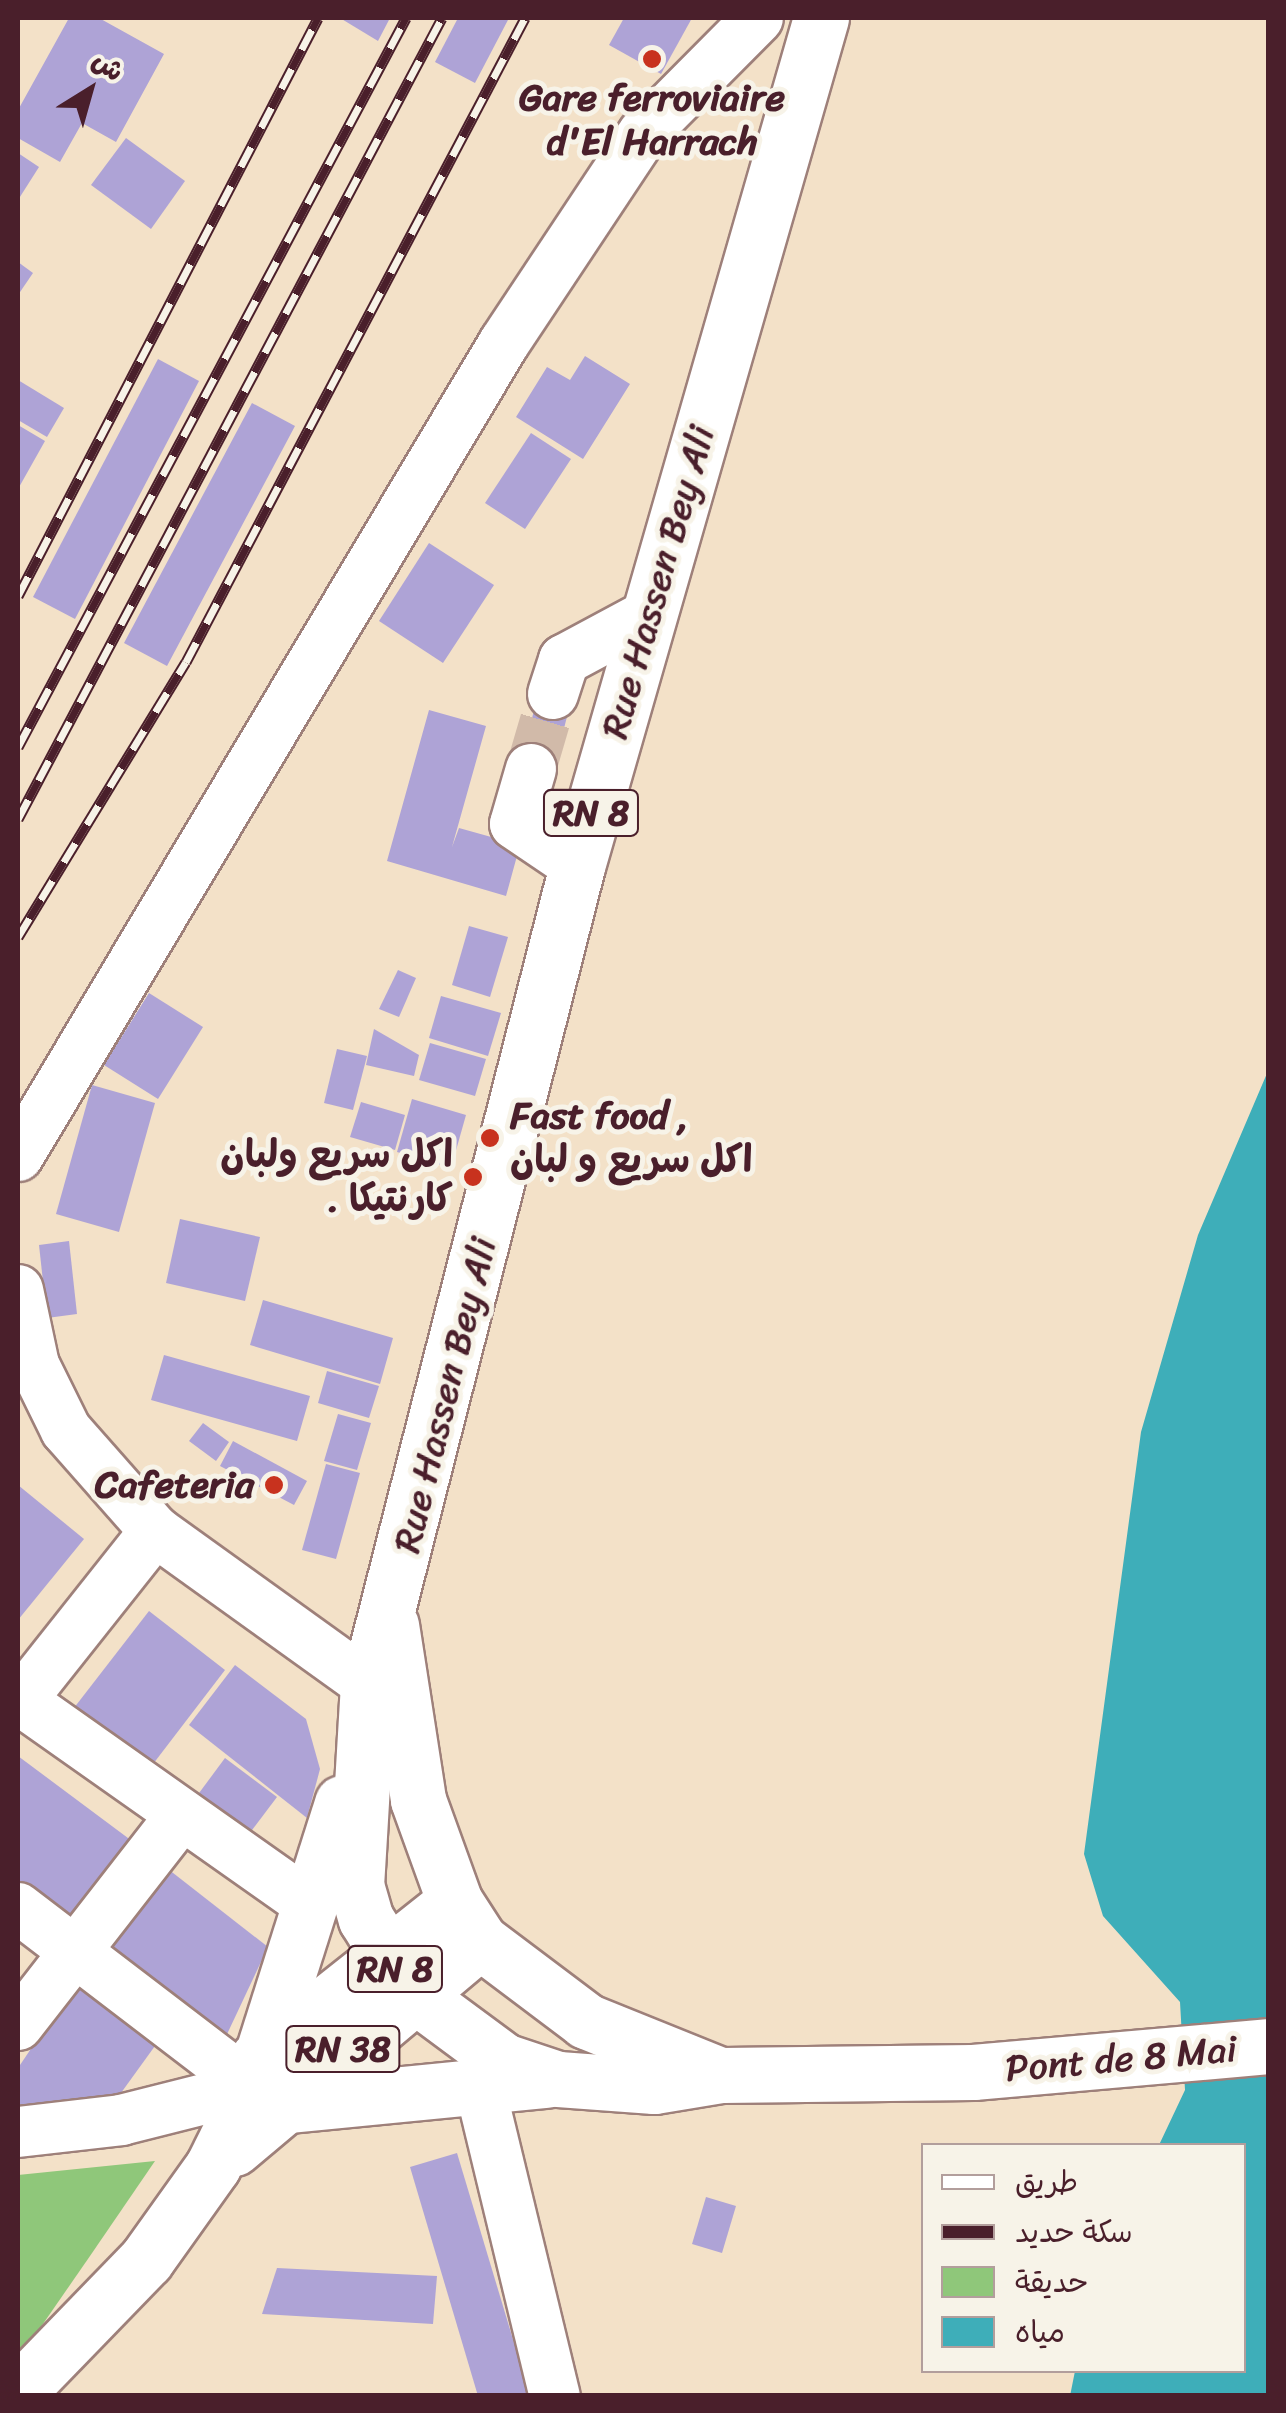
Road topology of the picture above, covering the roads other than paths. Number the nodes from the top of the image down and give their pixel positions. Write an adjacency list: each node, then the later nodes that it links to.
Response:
1 (758, 18): 7 (street)
2 (821, 18): 3 (main road, Rue Hassen Bey Ali / RN 8)
3 (646, 616): 4 (street); 6 (main road, Rue Hassen Bey Ali / RN 8)
4 (554, 694)
5 (531, 769): 6 (street)
6 (577, 866): 10 (main road, Rue Hassen Bey Ali / RN 8)
7 (18, 1156)
8 (18, 1290): 9 (street)
9 (155, 1531): 11 (street); 12 (street)
10 (389, 1616): 11 (main road, RN 8); 17 (main road, RN 8)
11 (368, 1684): 13 (main road, RN 8)
12 (19, 1702): 14 (street)
13 (357, 1757): 15 (main road); 19 (main road, RN 8)
14 (180, 1817): 15 (street); 18 (street)
15 (308, 1903): 24 (main road)
16 (18, 1908): 18 (street)
17 (468, 1921): 19 (main road, RN 38); 22 (main road, RN 8)
18 (77, 1950): 20 (street); 24 (street)
19 (398, 1972): 23 (main road, RN 8); 24 (main road, RN 38)
20 (18, 2025)
21 (1268, 2046): 22 (main road, Pont de 8 Mai / RN 8)
22 (722, 2075): 23 (main road, RN 8)
23 (558, 2079): 25 (main road)
24 (263, 2084): 25 (main road); 26 (street); 27 (main road, RN 38)
25 (480, 2086): 28 (street)
26 (18, 2132)
27 (18, 2392)
28 (555, 2396)

